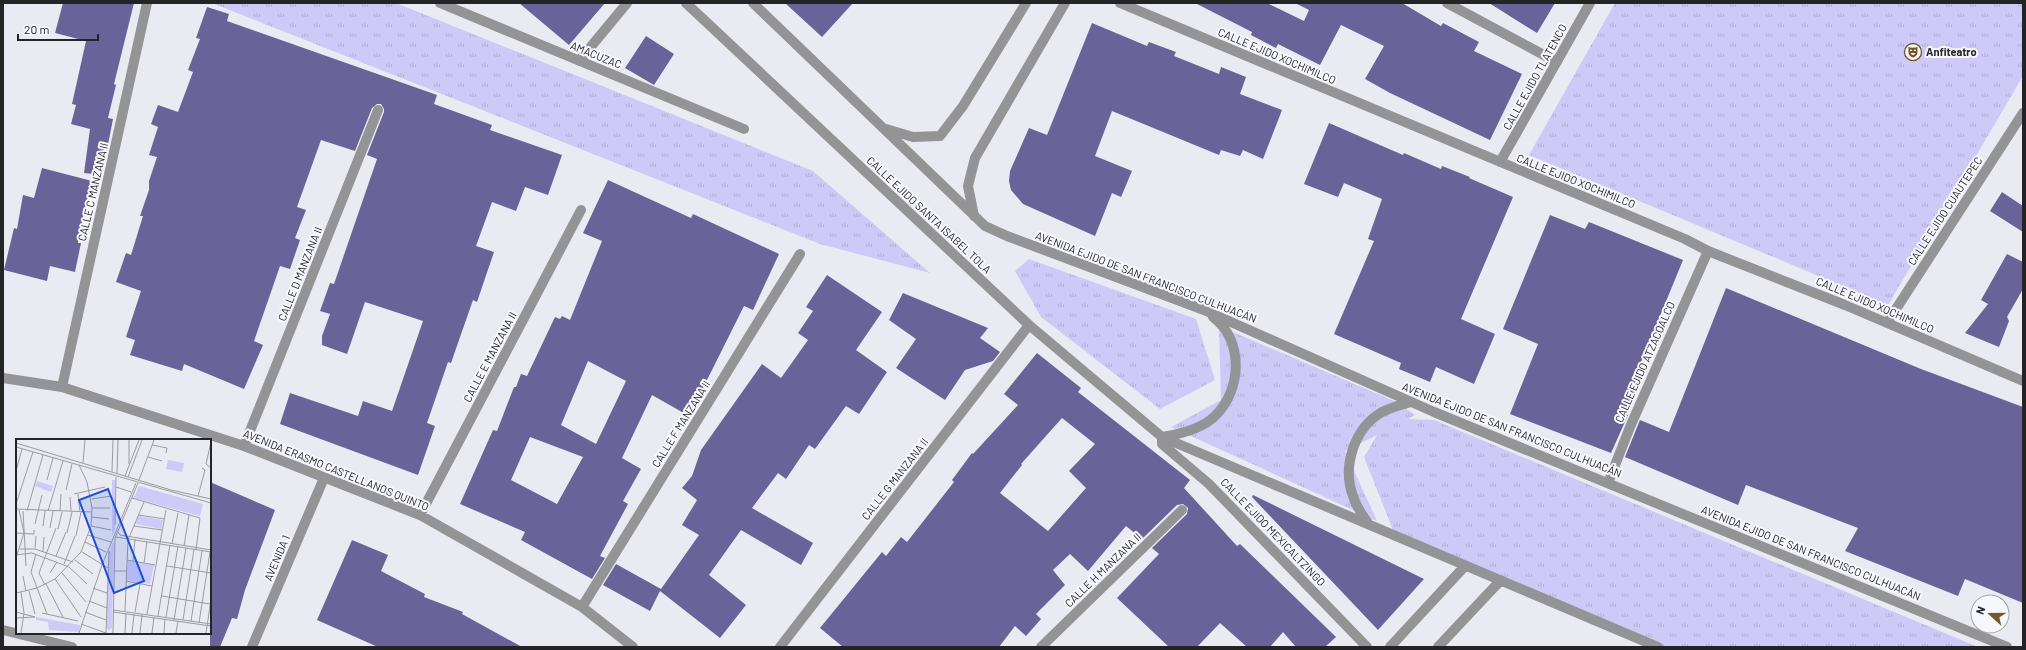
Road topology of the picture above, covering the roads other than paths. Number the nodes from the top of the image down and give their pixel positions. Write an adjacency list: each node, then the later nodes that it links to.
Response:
1 (147, 3): 27 (street, CALLE C MANZANA II)
2 (440, 3): 11 (street, AMACUZAC)
3 (627, 3): 11 (street)
4 (686, 3): 24 (street, CALLE EJIDO SANTA ISABEL TOLA)
5 (753, 3): 16 (street)
6 (1026, 3): 16 (street)
7 (1065, 3): 19 (street)
8 (1120, 3): 17 (street, CALLE EJIDO XOCHIMILCO)
9 (1447, 3): 12 (street)
10 (1590, 3): 12 (street, CALLE EJIDO TLATENCO)
11 (579, 61): 15 (street, AMACUZAC)
12 (1557, 62): 17 (street, CALLE EJIDO TLATENCO)
13 (378, 110): 30 (street, CALLE D MANZANA II)
14 (2023, 113): 23 (street, CALLE EJIDO CUAUTEPEC)
15 (744, 129)
16 (884, 129): 19 (street)
17 (1500, 162): 20 (street, CALLE EJIDO XOCHIMILCO)
18 (581, 210): 34 (street, CALLE E MANZANA II)
19 (974, 216): 22 (street, AVENIDA EJIDO DE SAN FRANCISCO CULHUACÁN)
20 (1708, 251): 23 (street, CALLE EJIDO XOCHIMILCO); 32 (street, CALLE EJIDO ATZACOALCO)
21 (800, 254): 38 (street, CALLE F MANZANA II)
22 (1204, 310): 28 (street, AVENIDA EJIDO DE SAN FRANCISCO CULHUACÁN); 29 (street)
23 (1887, 323): 26 (street, CALLE EJIDO XOCHIMILCO)
24 (1029, 325): 29 (street, CALLE EJIDO SANTA ISABEL TOLA); 45 (street, CALLE G MANZANA II)
25 (3, 378): 27 (street, AVENIDA ERASMO CASTELLANOS QUINTO)
26 (2023, 381)
27 (62, 387): 30 (street, AVENIDA ERASMO CASTELLANOS QUINTO)
28 (1412, 402): 32 (street, AVENIDA EJIDO DE SAN FRANCISCO CULHUACÁN); 35 (street)
29 (1162, 437): 35 (street); 47 (street, CALLE EJIDO MEXICALTZINGO)
30 (244, 446): 31 (street, AVENIDA ERASMO CASTELLANOS QUINTO)
31 (324, 478): 34 (street, AVENIDA ERASMO CASTELLANOS QUINTO); 43 (street, AVENIDA 1)
32 (1608, 483): 51 (street, AVENIDA EJIDO DE SAN FRANCISCO CULHUACÁN)
33 (1182, 510): 46 (street, CALLE H MANZANA II)
34 (420, 515): 38 (street, AVENIDA ERASMO CASTELLANOS QUINTO)
35 (1368, 523): 36 (street)
36 (1465, 566): 37 (street); 48 (street)
37 (1500, 581): 49 (street); 50 (street)
38 (582, 607): 44 (street, AVENIDA ERASMO CASTELLANOS QUINTO)
39 (3, 630): 40 (street)
40 (16, 633)
41 (19, 634): 42 (street)
42 (72, 647)
43 (252, 647)
44 (633, 647)
45 (780, 647)
46 (1041, 647)
47 (1367, 647)
48 (1390, 647)
49 (1438, 647)
50 (1658, 647)
51 (2007, 647)

